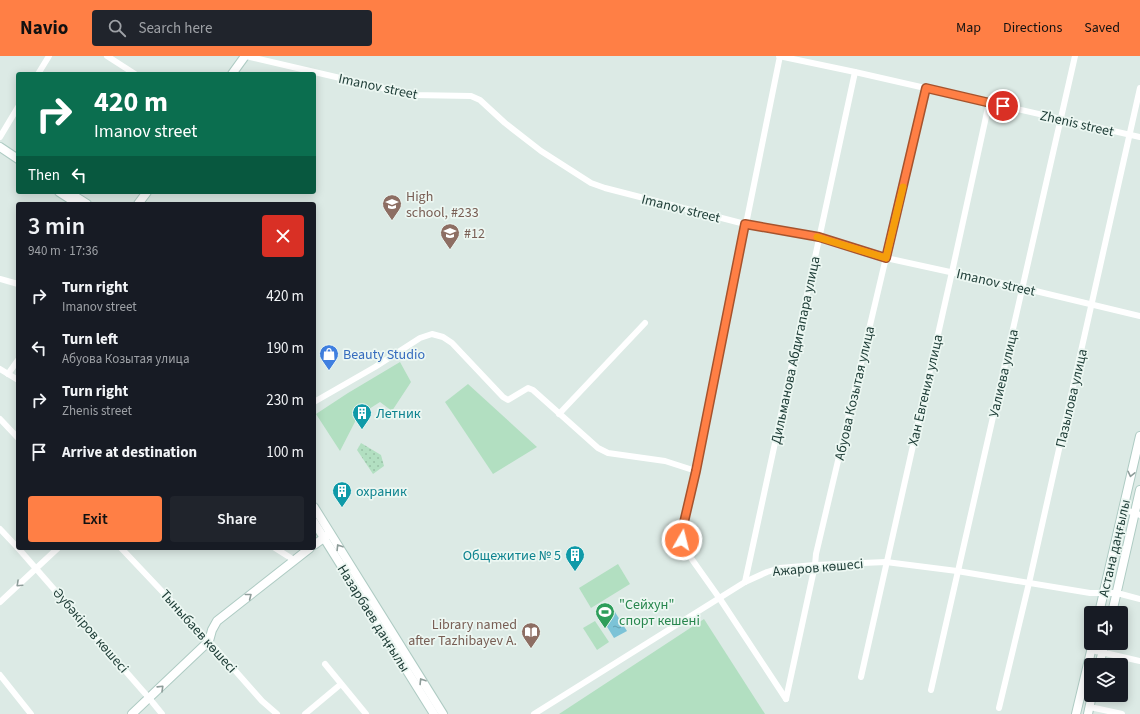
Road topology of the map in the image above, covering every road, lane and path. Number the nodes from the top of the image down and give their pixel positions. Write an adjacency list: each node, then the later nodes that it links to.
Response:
1 (49, 56): 6 (street)
2 (107, 56): 7 (street)
3 (245, 56): 8 (street); 9 (street, Imanov street)
4 (779, 56): 11 (street, Zhenis street); 28 (street)
5 (1075, 56): 16 (street, Уалиева улица)
6 (39, 72)
7 (132, 72)
8 (233, 72)
9 (314, 72)
10 (316, 72): 28 (street, Imanov street)
11 (855, 72): 12 (street, Zhenis street); 29 (street, Дильманова Абдигапара улица)
12 (926, 88): 14 (street, Zhenis street); 30 (street, Абуова Козытая улица)
13 (1140, 88): 17 (street, Пазылова улица)
14 (989, 103): 16 (street, Zhenis street); 31 (street, Хан Евгения улица)
15 (16, 110): 18 (street)
16 (1060, 119): 17 (street, Zhenis street); 34 (street, Уалиева улица)
17 (1130, 135): 19 (street, Zhenis street); 35 (street, Пазылова улица)
18 (0, 137)
19 (1140, 137)
20 (0, 147): 22 (street)
21 (0, 154): 23 (street)
22 (16, 158)
23 (16, 164)
24 (62, 194): 26 (street)
25 (71, 194): 27 (street)
26 (74, 202)
27 (84, 202)
28 (745, 224): 29 (street, Imanov street); 46 (street)
29 (819, 237): 30 (street, Imanov street); 66 (street, Дильманова Абдигапара улица)
30 (886, 258): 31 (street, Imanov street); 63 (street, Абуова Козытая улица)
31 (952, 272): 34 (street, Imanov street); 62 (street, Хан Евгения улица)
32 (0, 279): 33 (street)
33 (16, 283)
34 (1023, 288): 35 (street, Imanov street); 65 (street, Уалиева улица)
35 (1092, 304): 36 (street, Imanov street); 67 (street, Пазылова улица)
36 (1140, 316)
37 (645, 323): 42 (street)
38 (16, 362): 39 (street)
39 (3, 372): 40 (street)
40 (16, 379)
41 (316, 401): 42 (street)
42 (559, 414): 46 (street)
43 (0, 419): 44 (street)
44 (16, 436)
45 (1140, 436): 48 (street, Астана даңғылы, one-way to 48)
46 (696, 471): 70 (street)
47 (1140, 490): 50 (street, Астана даңғылы)
48 (1123, 509): 50 (street); 68 (street, Астана даңғылы)
49 (316, 511): 53 (street, Назарбаев даңғылы)
50 (1137, 514): 69 (street, Астана даңғылы)
51 (316, 524): 53 (street, Назарбаев даңғылы)
52 (0, 528): 55 (street, Әубәкіров көшесі)
53 (327, 535): 54 (street); 95 (street, Назарбаев даңғылы); 96 (street, Назарбаев даңғылы, one-way to 53)
54 (316, 543)
55 (16, 546)
56 (20, 550): 64 (street, Әубәкіров көшесі)
57 (56, 550): 64 (street)
58 (123, 550): 75 (street, Тыныбаев көшесі)
59 (278, 550): 61 (street)
60 (307, 550): 61 (street)
61 (294, 560): 75 (street, one-way to 61)
62 (886, 562): 63 (street, Ажаров көшесі); 65 (street, Ажаров көшесі); 83 (street, Хан Евгения улица)
63 (815, 564): 66 (street, Ажаров көшесі); 70 (street, Абуова Козытая улица)
64 (37, 568): 72 (street, one-way to 72); 86 (street, Әубәкіров көшесі)
65 (957, 571): 67 (street, Ажаров көшесі); 85 (street, Уалиева улица)
66 (745, 582): 70 (street, Ажаров көшесі)
67 (1029, 583): 68 (street, Ажаров көшесі); 87 (street, Пазылова улица)
68 (1104, 593): 69 (street, Ажаров көшесі); 73 (street, Астана даңғылы)
69 (1117, 593): 71 (street, Ажаров көшесі); 74 (street, Астана даңғылы)
70 (720, 599): 97 (street, Ажаров көшесі)
71 (1140, 599)
72 (0, 602)
73 (1101, 606)
74 (1114, 606)
75 (209, 642): 86 (street, one-way to 75); 92 (street, Тыныбаев көшесі)
76 (1091, 650): 98 (street)
77 (1098, 650): 78 (street)
78 (1102, 652): 79 (street); 80 (street)
79 (1101, 658)
80 (1140, 661)
81 (325, 664): 84 (street)
82 (0, 676): 89 (street)
83 (861, 677)
84 (341, 684): 93 (street); 94 (street)
85 (931, 690)
86 (149, 698): 90 (street); 91 (street, Әубәкіров көшесі)
87 (999, 708)
88 (1089, 710): 99 (street)
89 (31, 714)
90 (132, 714)
91 (162, 714)
92 (276, 714)
93 (305, 714)
94 (366, 714)
95 (434, 714)
96 (443, 714)
97 (534, 714)
98 (1076, 714)
99 (1122, 714)

